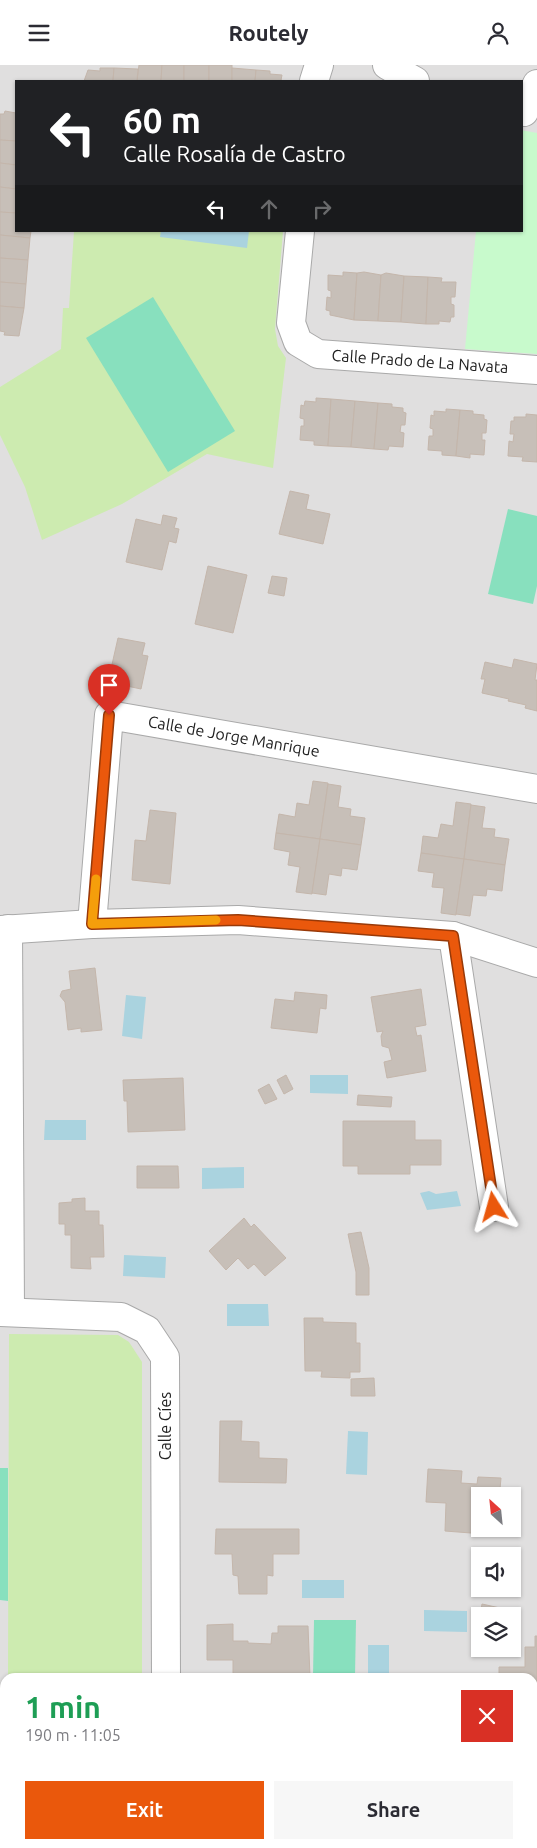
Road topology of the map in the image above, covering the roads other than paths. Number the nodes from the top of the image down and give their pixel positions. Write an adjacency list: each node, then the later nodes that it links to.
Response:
1 (319, 65): 3 (street)
2 (387, 65): 4 (street)
3 (314, 80)
4 (413, 80)
5 (537, 84): 6 (street)
6 (528, 113)
7 (300, 232): 8 (street, Calle Prado de La Navata)
8 (537, 370)
9 (537, 789): 10 (street, Calle de Jorge Manrique)
10 (92, 924): 11 (street); 12 (street)
11 (4, 930): 15 (street)
12 (453, 936): 13 (street); 14 (street)
13 (537, 963)
14 (494, 1207)
15 (5, 1312): 16 (street, Calle Cíes)
16 (166, 1673)

